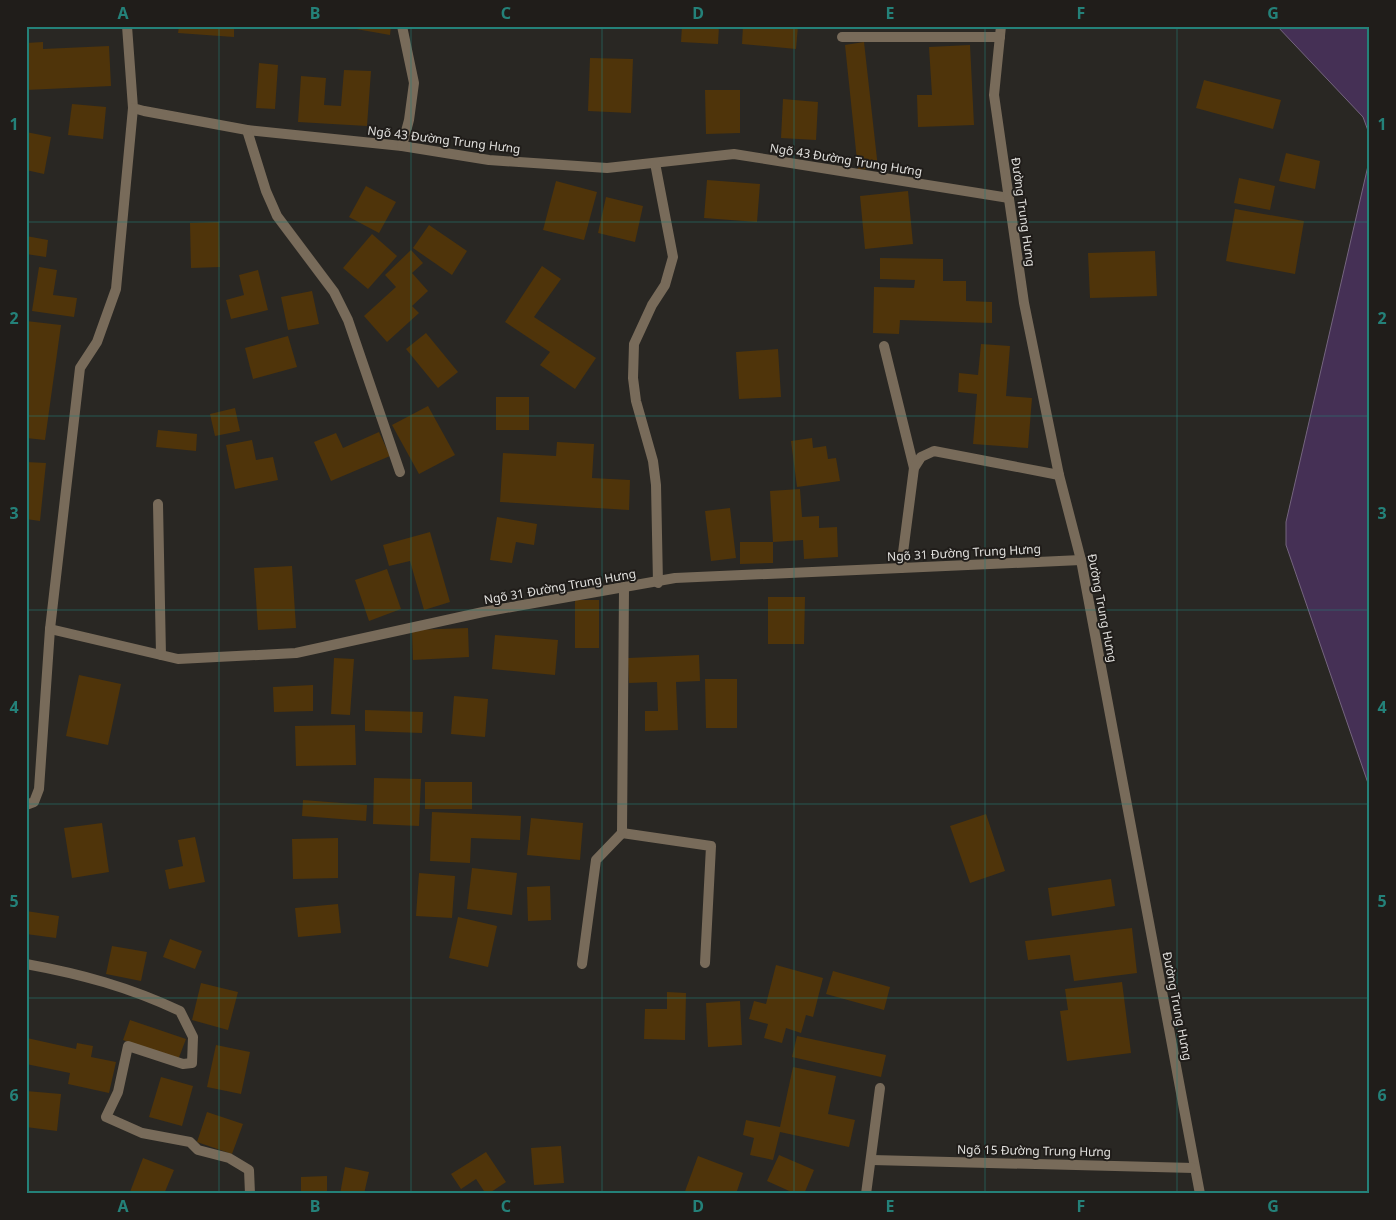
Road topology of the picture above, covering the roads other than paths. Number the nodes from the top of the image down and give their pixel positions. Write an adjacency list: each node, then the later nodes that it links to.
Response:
1 (127, 26): 6 (street)
2 (402, 26): 8 (street)
3 (1001, 26): 5 (street, Đường Trung Hưng)
4 (842, 37): 5 (street)
5 (1000, 37): 10 (street, Đường Trung Hưng)
6 (139, 110): 7 (street, Ngõ 43 Đường Trung Hưng); 20 (street)
7 (248, 130): 8 (street, Ngõ 43 Đường Trung Hưng); 13 (street)
8 (402, 146): 9 (street, Ngõ 43 Đường Trung Hưng)
9 (655, 163): 10 (street, Ngõ 43 Đường Trung Hưng); 18 (street)
10 (1009, 198): 14 (street, Đường Trung Hưng)
11 (884, 346): 12 (street)
12 (914, 468): 14 (street); 17 (street)
13 (400, 472)
14 (1059, 475): 16 (street, Đường Trung Hưng)
15 (158, 504): 21 (street)
16 (1081, 560): 17 (street, Ngõ 31 Đường Trung Hưng); 29 (street, Đường Trung Hưng)
17 (901, 568): 18 (street, Ngõ 31 Đường Trung Hưng)
18 (658, 583): 19 (street, Ngõ 31 Đường Trung Hưng)
19 (624, 589): 21 (street, Ngõ 31 Đường Trung Hưng); 23 (street)
20 (50, 629): 21 (street, Ngõ 31 Đường Trung Hưng); 22 (street)
21 (161, 655)
22 (26, 805)
23 (622, 833): 24 (street); 26 (street)
24 (705, 963)
25 (26, 964): 30 (street)
26 (582, 964)
27 (880, 1088): 28 (street)
28 (872, 1160): 29 (street, Ngõ 15 Đường Trung Hưng); 31 (street)
29 (1194, 1168): 32 (street, Đường Trung Hưng)
30 (250, 1194)
31 (866, 1194)
32 (1200, 1194)

